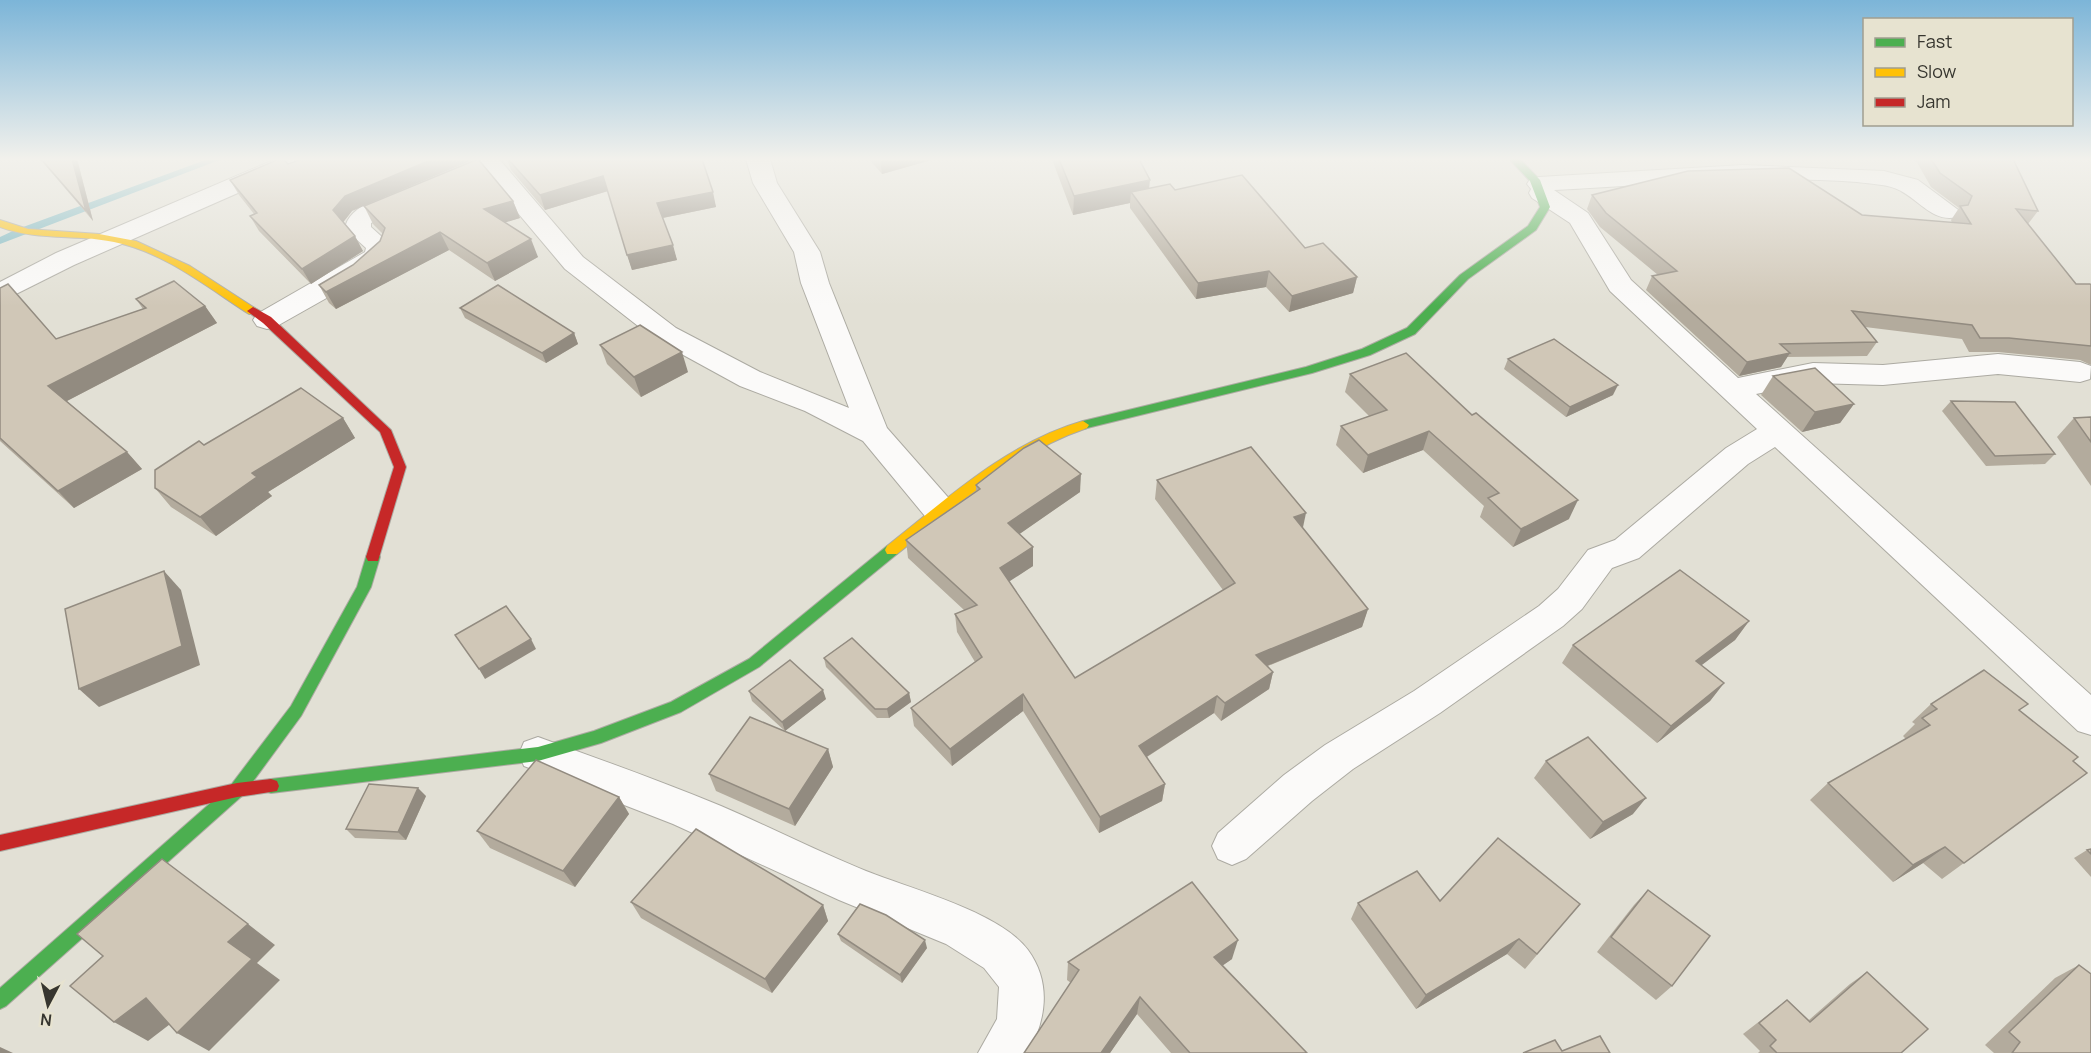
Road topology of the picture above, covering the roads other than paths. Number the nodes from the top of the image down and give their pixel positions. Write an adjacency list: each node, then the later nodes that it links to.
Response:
1 (185, 208): 10 (street)
2 (384, 208): 12 (street)
3 (527, 208): 16 (street)
4 (780, 208): 16 (street)
5 (1544, 208): 17 (street)
6 (1566, 208): 14 (street)
7 (1942, 208): 8 (street)
8 (1948, 212)
9 (0, 223): 10 (street)
10 (115, 239): 11 (street); 12 (street)
11 (0, 293)
12 (267, 320): 20 (street)
13 (2080, 372): 14 (street)
14 (1731, 388): 15 (street)
15 (1776, 432): 18 (street); 22 (street)
16 (874, 433): 17 (street)
17 (941, 512): 19 (street)
18 (2091, 719)
19 (538, 754): 20 (street); 24 (street)
20 (237, 790): 21 (street); 23 (street)
21 (0, 843)
22 (1232, 846)
23 (0, 1000)
24 (1001, 1053)

